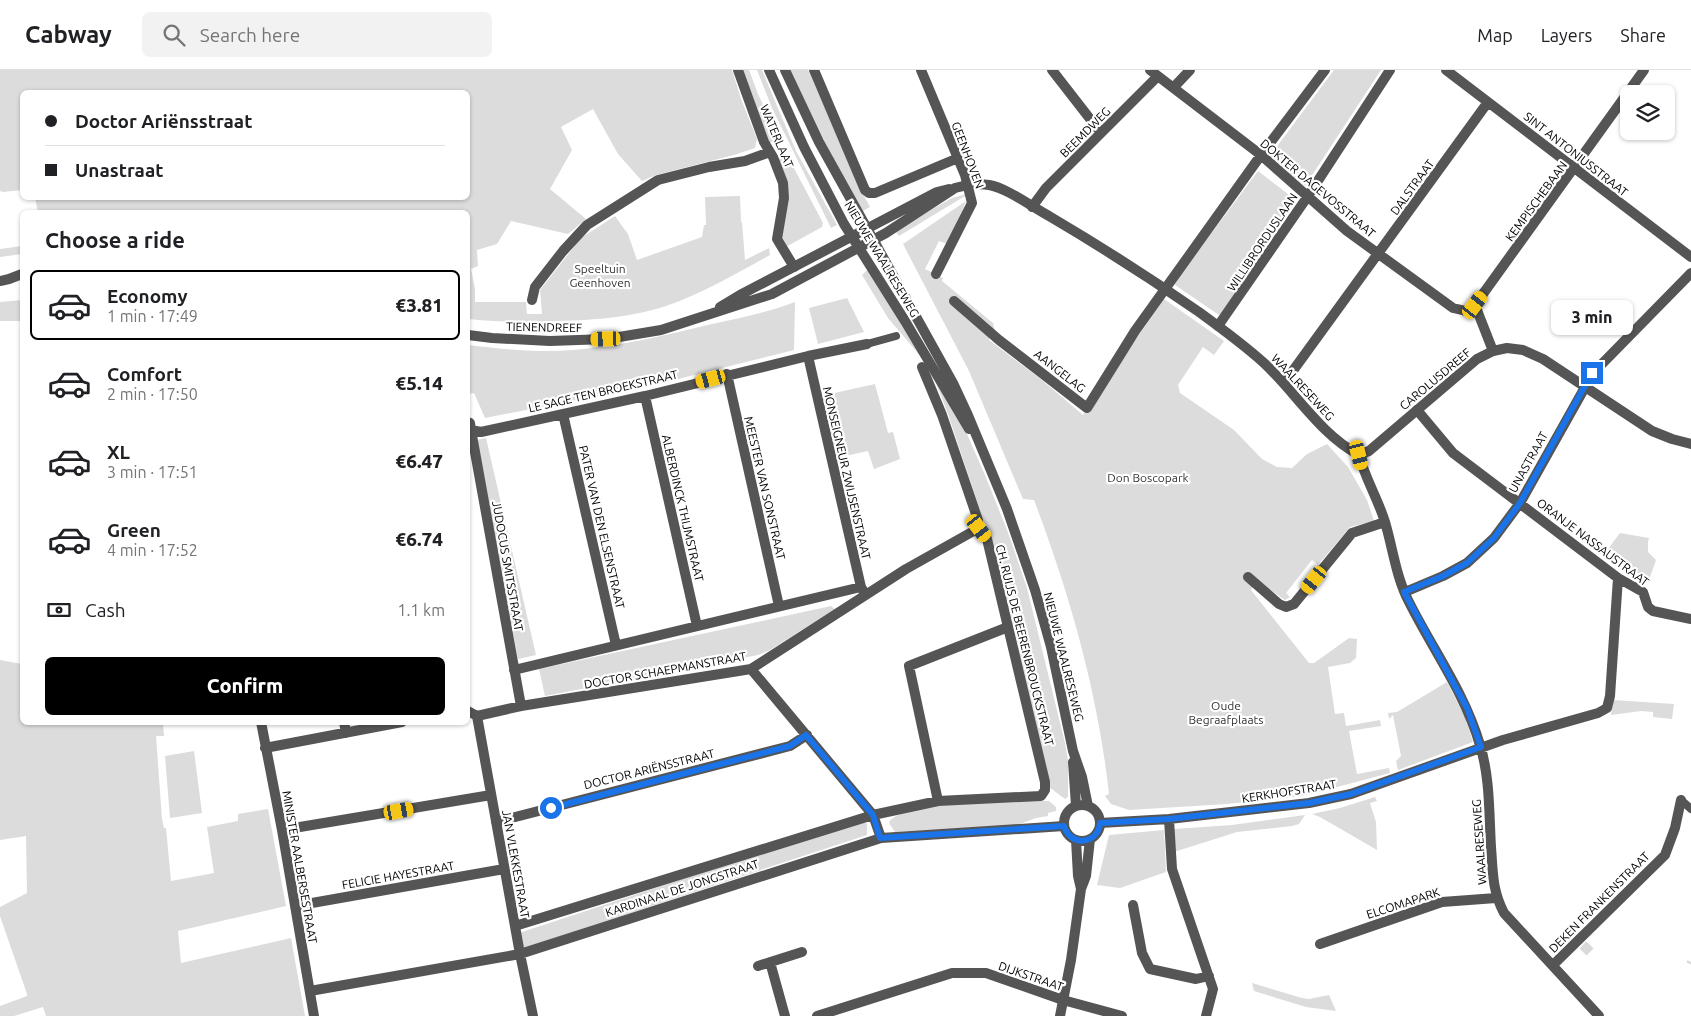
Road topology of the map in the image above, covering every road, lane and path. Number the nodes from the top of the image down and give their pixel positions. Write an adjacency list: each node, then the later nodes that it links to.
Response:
1 (738, 70): 16 (street, WATERLAAT)
2 (769, 70): 25 (street, NIEUWE WAALRESEWEG)
3 (785, 70): 24 (street, NIEUWE WAALRESEWEG)
4 (814, 70): 18 (street, NIEUWE WAALRESEWEG)
5 (921, 70): 18 (street, GEENHOVEN)
6 (1052, 70): 15 (street)
7 (1190, 70): 13 (street)
8 (1325, 70): 17 (street)
9 (1390, 70): 22 (street, WILLIBRORDUSLAAN)
10 (1446, 70): 14 (street, SINT ANTONIUSSTRAAT)
11 (1644, 70): 19 (street, KEMPISCHEBAAN)
12 (1154, 73): 13 (street, DOKTER DAGEVOSSTRAAT); 15 (street, BEEMDWEG)
13 (1174, 87): 17 (street, DOKTER DAGEVOSSTRAAT)
14 (1488, 102): 19 (street, SINT ANTONIUSSTRAAT); 28 (street, DALSTRAAT)
15 (1101, 133): 23 (street, BEEMDWEG)
16 (770, 152): 30 (street, WATERLAAT); 37 (street)
17 (1261, 155): 22 (street, DOKTER DAGEVOSSTRAAT); 36 (street)
18 (958, 158): 20 (street, GEENHOVEN)
19 (1575, 168): 29 (street, SINT ANTONIUSSTRAAT); 39 (street, KEMPISCHEBAAN)
20 (967, 185): 21 (street, WAALRESEWEG); 23 (street, WAALRESEWEG); 32 (street, GEENHOVEN)
21 (955, 188): 24 (street, WAALRESEWEG); 26 (street, WAALRESEWEG)
22 (1308, 196): 28 (street, DOKTER DAGEVOSSTRAAT); 41 (street, WILLIBRORDUSLAAN)
23 (1032, 207): 36 (street, WAALRESEWEG)
24 (866, 229): 25 (street, TIENENDREEF); 26 (street, NIEUWE WAALRESEWEG)
25 (852, 236): 27 (street, NIEUWE WAALRESEWEG); 30 (street, TIENENDREEF)
26 (873, 240): 27 (street, TIENENDREEF); 58 (street, NIEUWE WAALRESEWEG)
27 (859, 248): 40 (street, TIENENDREEF); 58 (street, NIEUWE WAALRESEWEG)
28 (1379, 254): 39 (street, DOKTER DAGEVOSSTRAAT); 49 (street, DALSTRAAT)
29 (1691, 257)
30 (794, 267): 40 (street, TIENENDREEF)
31 (1691, 273): 50 (street, UNASTRAAT)
32 (936, 274)
33 (20, 275): 34 (street)
34 (5, 280): 35 (street)
35 (20, 281)
36 (1165, 288): 38 (street, AANGELAG); 41 (street, WAALRESEWEG)
37 (532, 300)
38 (954, 301)
39 (1475, 305): 45 (street)
40 (707, 316): 42 (street, TIENENDREEF)
41 (1218, 326): 49 (street, WAALRESEWEG)
42 (470, 335)
43 (896, 336): 44 (street)
44 (867, 344): 46 (street, LE SAGE TEN BROEKSTRAAT)
45 (1493, 351): 50 (street, CAROLUSDREEF); 52 (street, CAROLUSDREEF)
46 (808, 356): 48 (street, LE SAGE TEN BROEKSTRAAT); 64 (street, MONSEIGNEUR ZWIJSENSTRAAT)
47 (922, 367): 61 (street, CH. RUIJS DE BEERENBROUCKSTRAAT)
48 (727, 374): 51 (street, LE SAGE TEN BROEKSTRAAT); 66 (street, MEESTER VAN SONSTRAAT)
49 (1284, 383): 57 (street, WAALRESEWEG)
50 (1584, 386): 56 (street, CAROLUSDREEF); 59 (street, UNASTRAAT)
51 (645, 396): 53 (street, LE SAGE TEN BROEKSTRAAT); 68 (street, ALBERDINCK THIJMSTRAAT)
52 (1417, 410): 57 (street, CAROLUSDREEF); 59 (street, ORANJE NASSAUSTRAAT)
53 (562, 414): 54 (street, LE SAGE TEN BROEKSTRAAT); 70 (street, PATER VAN DEN ELSENSTRAAT)
54 (470, 426)
55 (470, 431): 72 (street, JUDOCUS SMITSSTRAAT)
56 (1691, 444)
57 (1359, 455): 60 (street, WAALRESEWEG)
58 (985, 456): 82 (street, NIEUWE WAALRESEWEG)
59 (1520, 503): 63 (street, ORANJE NASSAUSTRAAT); 65 (street, UNASTRAAT)
60 (1385, 522): 62 (street); 65 (street, WAALRESEWEG)
61 (979, 528): 64 (street, DOCTOR SCHAEPMANSTRAAT); 69 (street, CH. RUIJS DE BEERENBROUCKSTRAAT)
62 (1248, 577)
63 (1618, 578): 67 (street, ORANJE NASSAUSTRAAT); 81 (street, KERKHOFSTRAAT)
64 (863, 591): 66 (street, DOCTOR SCHAEPMANSTRAAT); 71 (street, DOCTOR SCHAEPMANSTRAAT)
65 (1404, 592): 81 (street, WAALRESEWEG)
66 (779, 606): 68 (street, DOCTOR SCHAEPMANSTRAAT)
67 (1691, 619)
68 (697, 626): 70 (street, DOCTOR SCHAEPMANSTRAAT)
69 (1008, 627): 83 (street, CH. RUIJS DE BEERENBROUCKSTRAAT); 85 (street)
70 (616, 645): 72 (street, DOCTOR SCHAEPMANSTRAAT)
71 (751, 669): 73 (street, DOCTOR SCHAEPMANSTRAAT); 79 (street)
72 (514, 670): 73 (street, JUDOCUS SMITSSTRAAT)
73 (521, 706): 74 (street, DOCTOR SCHAEPMANSTRAAT)
74 (472, 714): 84 (street, JAN VLEKKESTRAAT)
75 (261, 725): 80 (street, MINISTER AALBERSESTRAAT)
76 (345, 725): 78 (street)
77 (387, 725): 78 (street)
78 (346, 733): 80 (street)
79 (806, 735): 90 (street); 92 (street, DOCTOR ARIËNSSTRAAT)
80 (265, 748): 95 (street, MINISTER AALBERSESTRAAT)
81 (1481, 748): 91 (street, KERKHOFSTRAAT); 101 (street, WAALRESEWEG)
82 (1073, 751): 87 (street, NIEUWE WAALRESEWEG); 88 (street, NIEUWE WAALRESEWEG)
83 (1045, 790): 85 (street, KARDINAAL DE JONGSTRAAT)
84 (491, 795): 92 (street, JAN VLEKKESTRAAT); 95 (street)
85 (938, 800): 90 (street, KARDINAAL DE JONGSTRAAT)
86 (1682, 800): 89 (street); 109 (street, DEKEN FRANKENSTRAAT)
87 (1076, 806): 88 (street); 94 (street)
88 (1088, 806): 93 (street)
89 (1691, 809)
90 (873, 815): 96 (street); 104 (street, KARDINAAL DE JONGSTRAAT)
91 (1169, 819): 93 (street, KERKHOFSTRAAT); 111 (street)
92 (496, 822): 99 (street, JAN VLEKKESTRAAT)
93 (1100, 823): 97 (street)
94 (1064, 826): 96 (street, KARDINAAL DE JONGSTRAAT); 98 (street)
95 (282, 830): 103 (street, MINISTER AALBERSESTRAAT)
96 (880, 838): 107 (street, KARDINAAL DE JONGSTRAAT)
97 (1090, 839): 98 (street); 100 (street)
98 (1076, 840): 100 (street)
99 (504, 869): 103 (street, FELICIE HAYESTRAAT); 104 (street, JAN VLEKKESTRAAT)
100 (1081, 889): 113 (street)
101 (1496, 898): 105 (street, ELCOMAPARK); 109 (street, WAALRESEWEG)
102 (1133, 905): 111 (street)
103 (295, 906): 112 (street, MINISTER AALBERSESTRAAT)
104 (515, 926): 107 (street, JAN VLEKKESTRAAT)
105 (1320, 944)
106 (802, 952): 108 (street)
107 (520, 954): 112 (street, KARDINAAL DE JONGSTRAAT); 115 (street, JAN VLEKKESTRAAT)
108 (770, 962): 110 (street); 116 (street)
109 (1553, 965): 121 (street, WAALRESEWEG)
110 (758, 966)
111 (1209, 976): 120 (street)
112 (310, 991): 114 (street, MINISTER AALBERSESTRAAT)
113 (1063, 1000): 117 (street, DIJKSTRAAT); 118 (street); 119 (street, DIJKSTRAAT)
114 (314, 1016)
115 (533, 1016)
116 (785, 1016)
117 (817, 1016)
118 (1060, 1016)
119 (1122, 1016)
120 (1206, 1016)
121 (1599, 1016)

